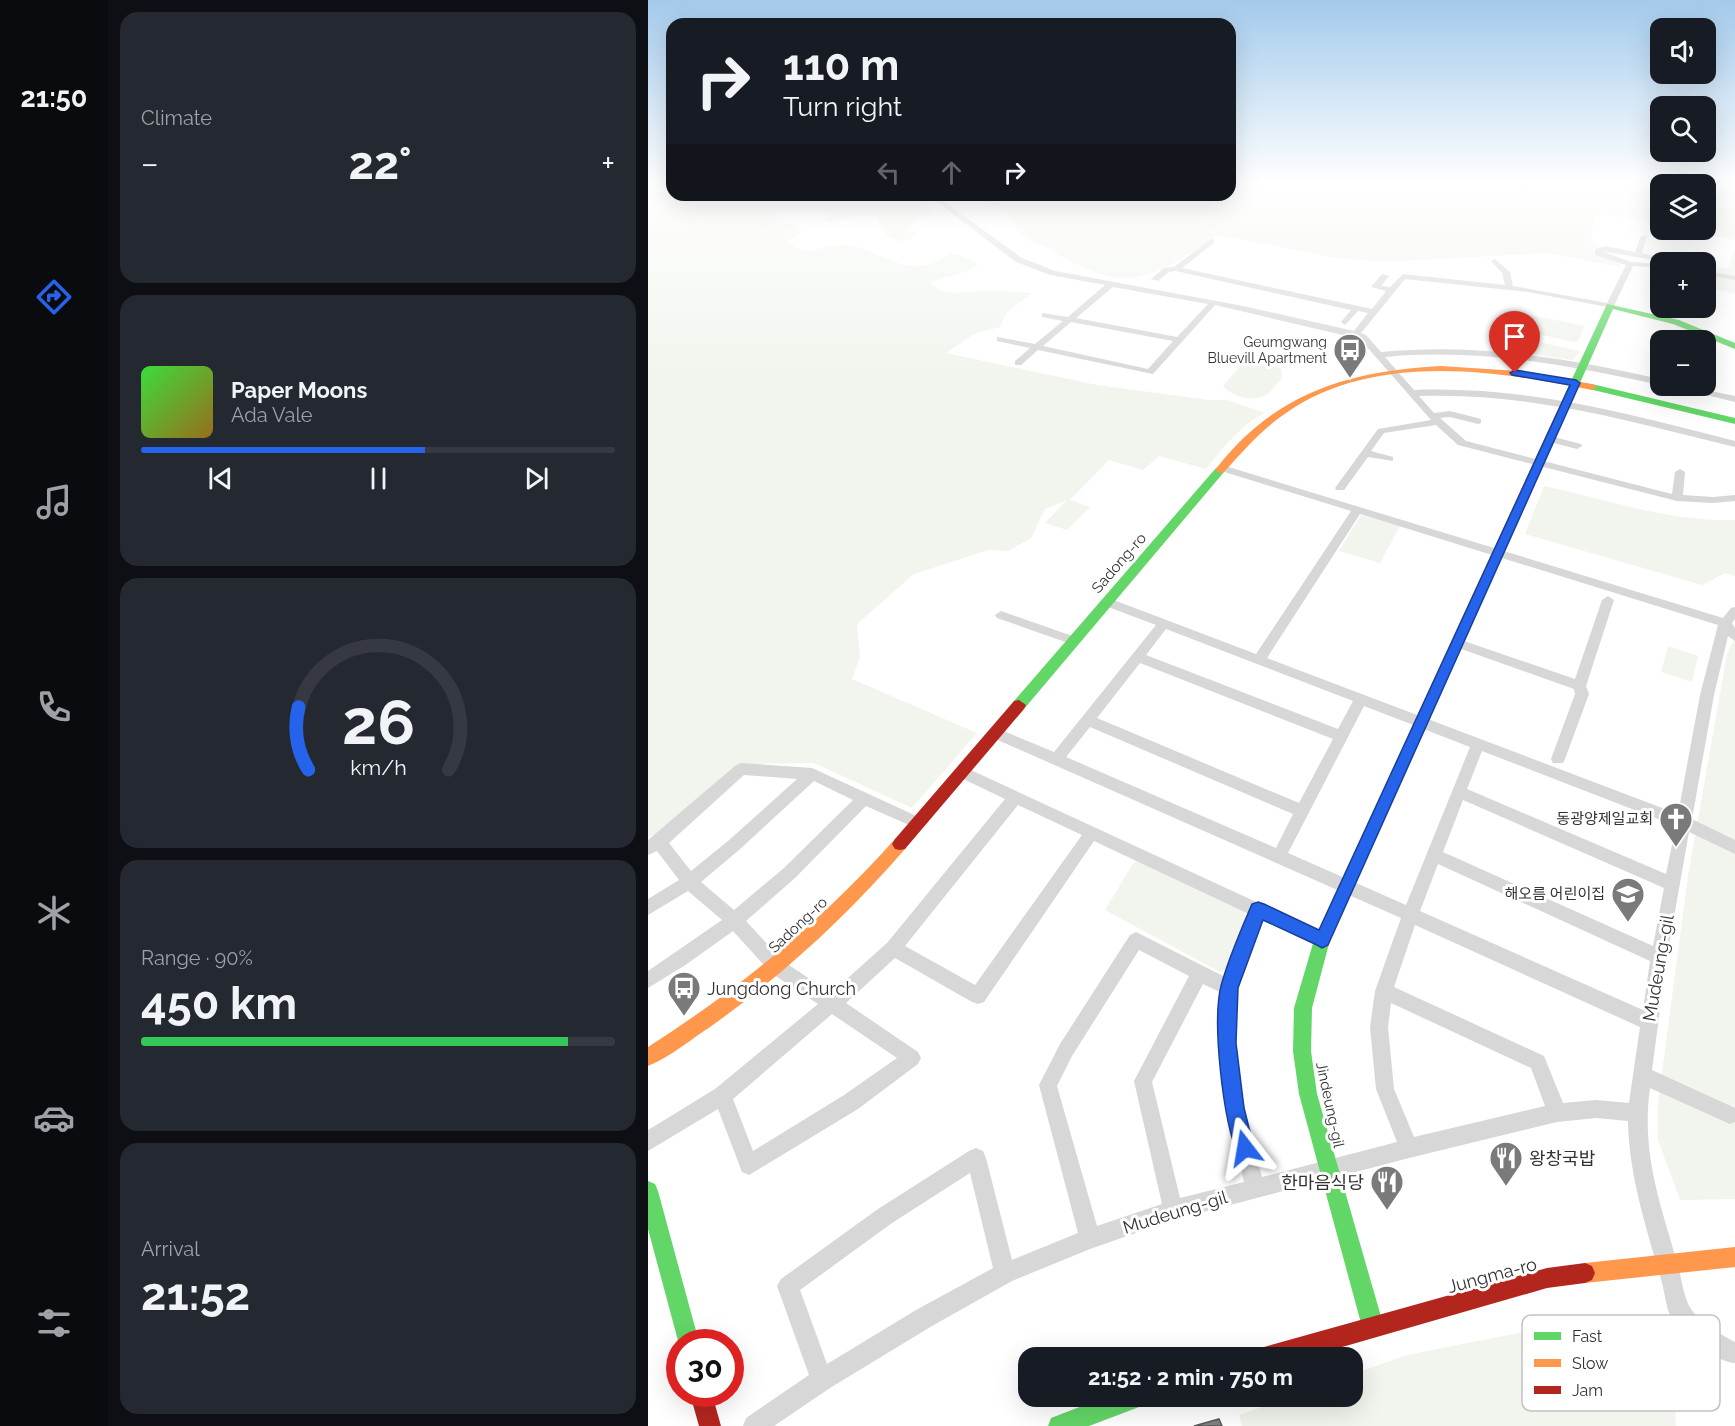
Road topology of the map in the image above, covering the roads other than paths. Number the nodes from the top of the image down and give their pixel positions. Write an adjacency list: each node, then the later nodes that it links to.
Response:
1 (1005, 250): 12 (street)
2 (1200, 250): 7 (street)
3 (1599, 250): 5 (street)
4 (1495, 261): 13 (street)
5 (1630, 264): 6 (street); 16 (street, Jindeung-gil)
6 (1650, 266)
7 (1176, 269): 11 (street); 17 (street)
8 (1716, 275): 10 (street)
9 (1385, 276): 14 (street)
10 (1735, 278)
11 (1155, 279)
12 (1111, 284): 15 (street); 20 (street)
13 (1509, 287): 14 (street); 16 (street)
14 (1391, 290): 18 (street)
15 (1212, 304): 22 (street); 24 (street)
16 (1610, 306): 25 (street); 29 (street, Jindeung-gil)
17 (1356, 308): 18 (street); 21 (street)
18 (1373, 312): 22 (street)
19 (1045, 315): 20 (street)
20 (1069, 319): 24 (street); 26 (street)
21 (1346, 322)
22 (1356, 334): 27 (street)
23 (1000, 339): 26 (street)
24 (1181, 340): 26 (street)
25 (1735, 346)
26 (1036, 348): 28 (street)
27 (1380, 355): 29 (street); 30 (street)
28 (1018, 363)
29 (1584, 365): 31 (street); 32 (street, Jindeung-gil)
30 (1396, 373): 32 (street, Sadong-ro); 33 (street); 46 (street, Sadong-ro)
31 (1650, 380)
32 (1576, 383): 36 (street, Jindeung-gil); 39 (street, Sadong-ro)
33 (1413, 393): 36 (street); 37 (street)
34 (1716, 395): 35 (street)
35 (1735, 399)
36 (1567, 403): 40 (street, Jindeung-gil); 41 (street)
37 (1435, 419): 38 (street); 43 (street); 45 (street)
38 (1478, 421)
39 (1735, 421)
40 (1550, 439): 42 (street); 45 (street, Jindeung-gil)
41 (1735, 444)
42 (1577, 446)
43 (1366, 453): 44 (street); 48 (street)
44 (1389, 459)
45 (1539, 464): 49 (street); 52 (street, Jindeung-gil)
46 (1222, 468): 51 (street); 54 (street, Sadong-ro)
47 (1680, 472): 49 (street)
48 (1340, 488)
49 (1677, 498): 50 (street)
50 (1735, 498)
51 (1358, 508): 52 (street); 63 (street)
52 (1499, 551): 57 (street); 61 (street, Jindeung-gil)
53 (1608, 600): 64 (street)
54 (1107, 602): 58 (street); 60 (street, Sadong-ro)
55 (1735, 611): 57 (street)
56 (1001, 615): 60 (street)
57 (1725, 623): 59 (street); 80 (street, Mudeung-gil)
58 (1164, 624): 62 (street); 63 (street)
59 (1735, 638)
60 (1074, 641): 68 (street, Sadong-ro)
61 (1457, 643): 64 (street); 67 (street, Jindeung-gil)
62 (1138, 657): 66 (street); 69 (street)
63 (1258, 660): 65 (street)
64 (1579, 686): 72 (street)
65 (1361, 699): 67 (street); 69 (street)
66 (1088, 720): 71 (street); 78 (street)
67 (1422, 722): 70 (street); 88 (street, Jindeung-gil)
68 (996, 733): 71 (street); 73 (street, Sadong-ro)
69 (1341, 736): 78 (street)
70 (1478, 744): 75 (street); 80 (street)
71 (1057, 759): 85 (street)
72 (1558, 759)
73 (962, 772): 76 (street); 79 (street, Sadong-ro)
74 (812, 774): 77 (street); 82 (street); 86 (street)
75 (1459, 792): 84 (street); 87 (street)
76 (1016, 796): 81 (street); 94 (street)
77 (865, 797): 79 (street); 92 (street)
78 (1302, 811): 85 (street)
79 (918, 823): 96 (street, Sadong-ro)
80 (1685, 823): 83 (street); 87 (street, Mudeung-gil)
81 (1092, 832): 90 (street); 94 (street)
82 (653, 845): 86 (street)
83 (1735, 847)
84 (1434, 855): 91 (street); 95 (street)
85 (1279, 856): 88 (street)
86 (691, 883): 89 (street); 92 (street)
87 (1672, 884): 95 (street, Mudeung-gil)
88 (1347, 886): 91 (street); 93 (street, Jindeung-gil)
89 (648, 908)
90 (1258, 910): 93 (street); 99 (street)
91 (1410, 915): 100 (street); 102 (street)
92 (735, 921): 96 (street); 98 (street)
93 (1322, 940): 111 (street, Jindeung-gil)
94 (893, 948): 101 (street)
95 (1659, 957): 102 (street, Mudeung-gil)
96 (777, 967): 101 (street); 103 (street, Sadong-ro)
97 (1200, 973): 99 (street); 114 (street); 115 (street)
98 (648, 980)
99 (1229, 988): 112 (street)
100 (1384, 991): 106 (street); 110 (street)
101 (832, 1004): 105 (street); 105 (street)
102 (1649, 1022): 104 (street, Mudeung-gil)
103 (648, 1057)
104 (1641, 1074): 107 (street, Mudeung-gil); 108 (street)
105 (722, 1096): 109 (street)
106 (1557, 1113): 107 (street, Mudeung-gil); 110 (street, Mudeung-gil)
107 (1637, 1113): 117 (street, Mudeung-gil)
108 (1730, 1115)
109 (648, 1140)
110 (1409, 1148): 111 (street, Mudeung-gil)
111 (1328, 1168): 112 (street, Mudeung-gil); 120 (street, Jindeung-gil)
112 (1254, 1188): 114 (street, Mudeung-gil)
113 (648, 1191): 121 (street)
114 (1173, 1210): 115 (street, Mudeung-gil)
115 (1090, 1239): 118 (street, Mudeung-gil)
116 (1735, 1257): 117 (street, Jungma-ro)
117 (1666, 1263): 119 (street, Mudeung-gil); 120 (street, Jungma-ro)
118 (1005, 1273): 125 (street, Mudeung-gil); 125 (street)
119 (1682, 1315)
120 (1373, 1327): 123 (street, Jungma-ro)
121 (685, 1329)
122 (1720, 1346): 124 (street, Mudeung-gil)
123 (1303, 1347)
124 (1733, 1353)
125 (822, 1380): 130 (street, Mudeung-gil)
126 (705, 1407): 129 (street)
127 (1111, 1407): 128 (street)
128 (1068, 1424)
129 (710, 1426)
130 (754, 1426)

